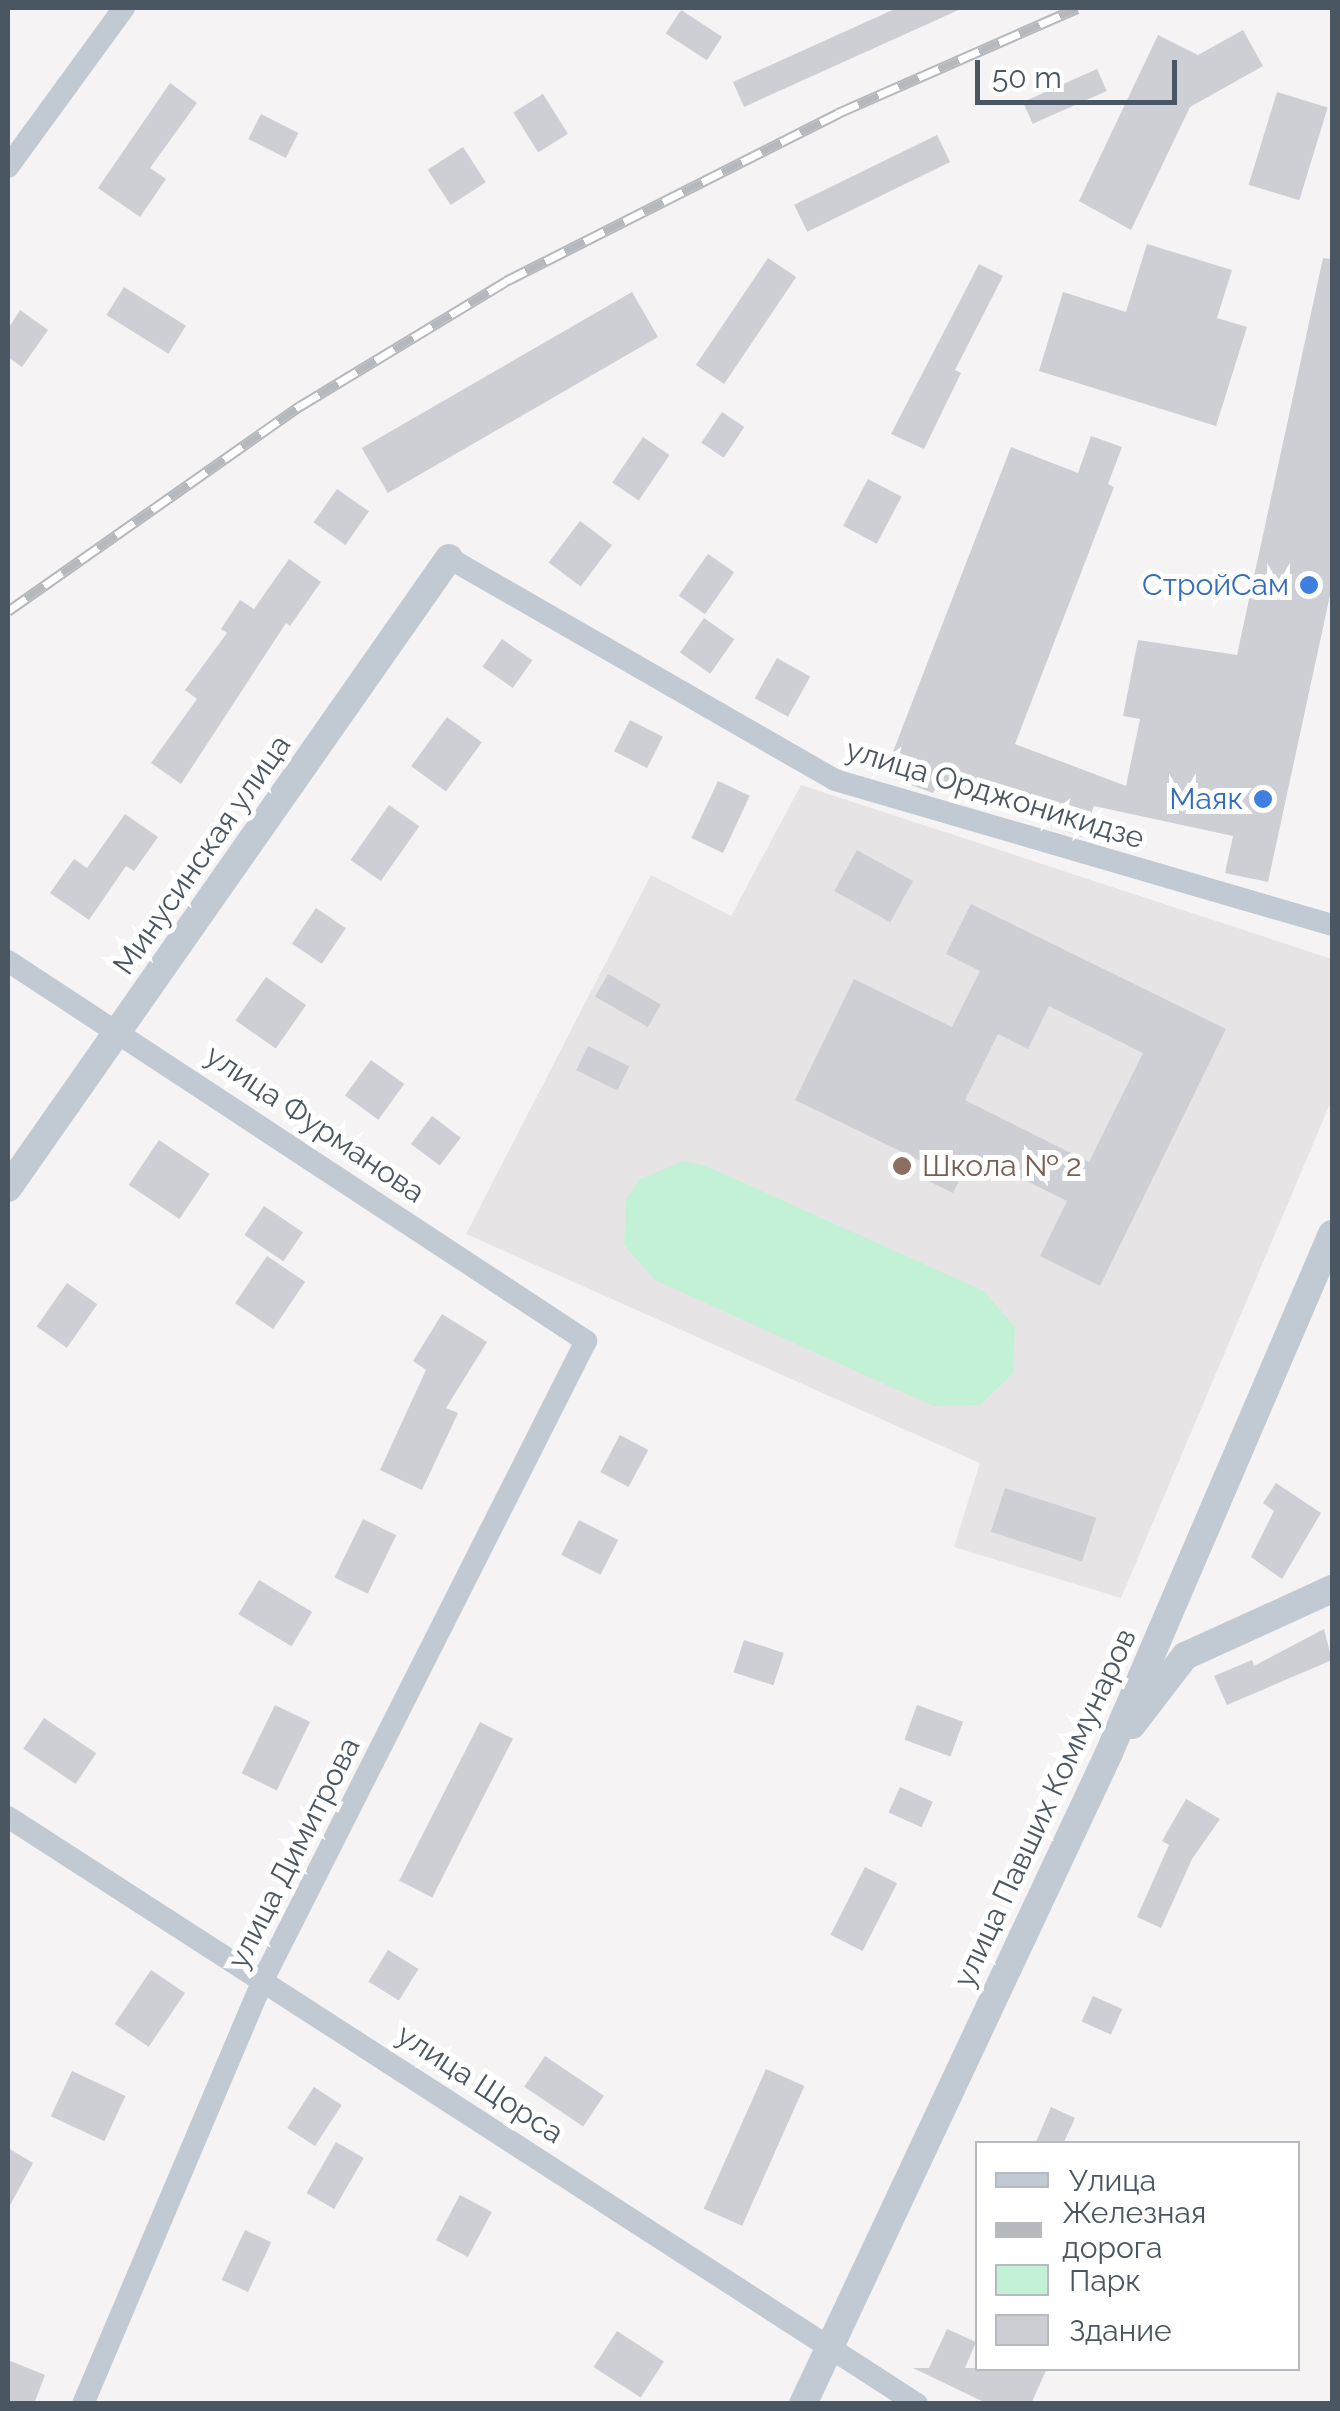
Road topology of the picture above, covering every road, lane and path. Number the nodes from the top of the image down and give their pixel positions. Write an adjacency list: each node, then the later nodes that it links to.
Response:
1 (124, 8): 2 (street)
2 (8, 167)
3 (449, 558): 4 (street, улица Орджоникидзе); 6 (street, Минусинская улица)
4 (1332, 925)
5 (8, 961): 6 (street, улица Фурманова)
6 (120, 1029): 7 (street, Минусинская улица); 9 (street, улица Фурманова)
7 (8, 1188)
8 (1332, 1234): 11 (street, улица Павших Коммунаров)
9 (586, 1341): 13 (street, улица Димитрова)
10 (1332, 1589): 11 (street)
11 (1109, 1754): 14 (street, улица Павших Коммунаров)
12 (8, 1818): 13 (street, улица Щорса)
13 (263, 1980): 14 (street, улица Щорса); 15 (street, улица Димитрова)
14 (828, 2350): 16 (street, улица Павших Коммунаров); 17 (street, улица Щорса)
15 (83, 2404)
16 (803, 2404)
17 (917, 2404)

